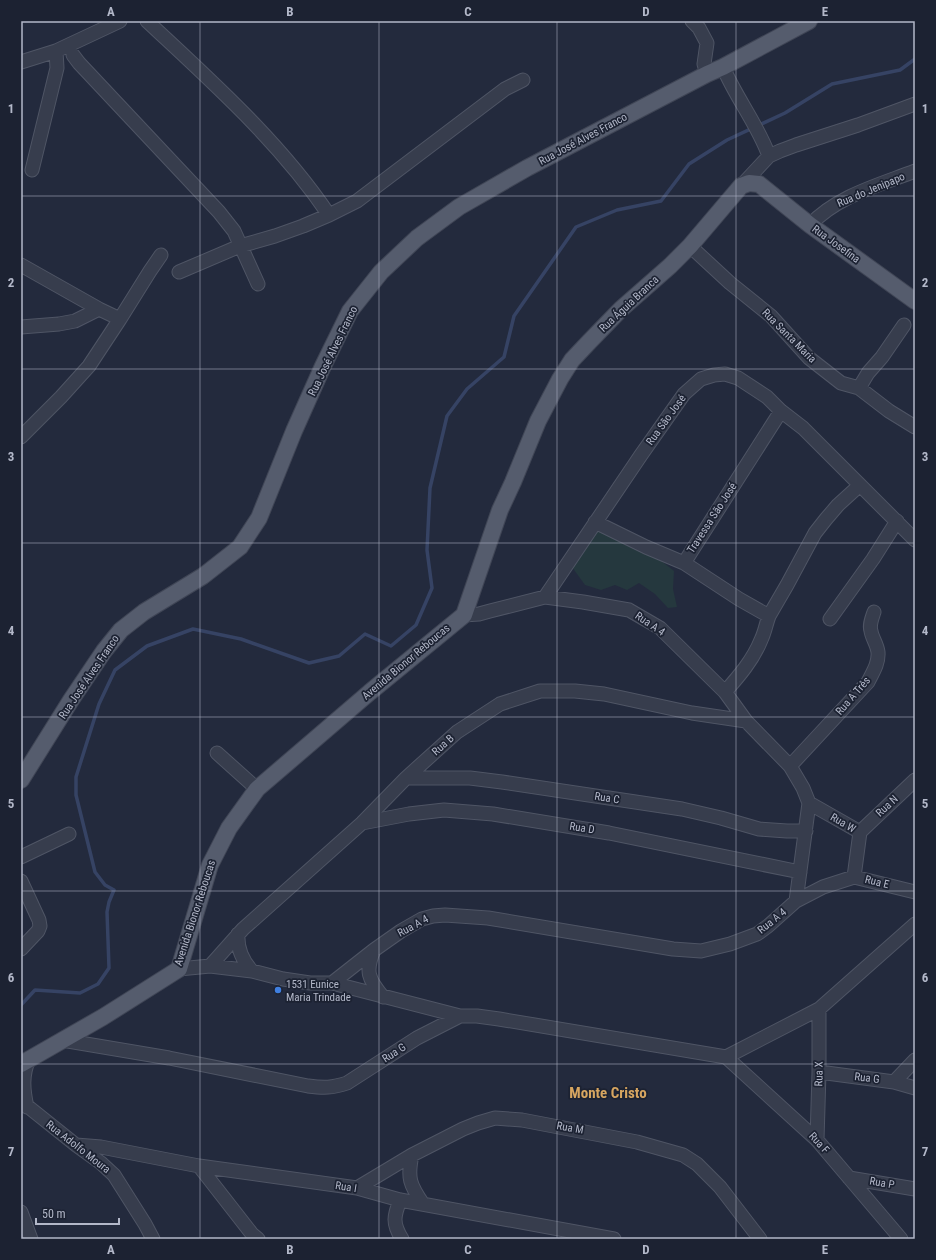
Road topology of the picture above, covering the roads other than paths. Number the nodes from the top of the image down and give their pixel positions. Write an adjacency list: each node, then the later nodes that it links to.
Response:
1 (120, 21): 5 (street)
2 (147, 21): 16 (street)
3 (692, 21): 9 (street)
4 (809, 21): 8 (main road, Rua José Alves Franco)
5 (56, 51): 7 (street); 13 (street)
6 (73, 56): 18 (street)
7 (21, 62)
8 (724, 67): 9 (main road, Rua José Alves Franco); 12 (street)
9 (707, 74): 48 (main road, Rua José Alves Franco)
10 (523, 80): 16 (street)
11 (915, 104): 12 (street, Rua Águia Branca)
12 (769, 156): 15 (street, Rua Águia Branca)
13 (32, 170)
14 (915, 171): 17 (street, Rua do Jenipapo)
15 (741, 186): 17 (main road, Rua Josefina); 19 (main road, Rua Águia Branca)
16 (329, 215): 18 (street)
17 (810, 226): 24 (main road, Rua Josefina)
18 (240, 246): 22 (street); 23 (street)
19 (690, 246): 29 (street, Rua Santa Maria); 40 (main road, Rua Águia Branca)
20 (161, 255): 26 (street)
21 (21, 265): 25 (street)
22 (179, 272)
23 (258, 284)
24 (915, 301)
25 (100, 309): 26 (street); 28 (street)
26 (120, 319): 32 (street)
27 (904, 325): 29 (street)
28 (21, 327)
29 (859, 388): 31 (street, Rua Santa Maria)
30 (781, 411): 33 (street, Rua São José); 35 (street, Rua São José); 37 (street, Travessa São José)
31 (915, 427)
32 (21, 437)
33 (860, 485): 34 (street, Rua São José); 41 (street)
34 (897, 521): 36 (street, Rua São José); 42 (street)
35 (595, 522): 37 (street, Travessa São José); 38 (street, Rua São José)
36 (915, 540)
37 (684, 563): 41 (street)
38 (545, 597): 40 (street); 43 (street, Rua A 4)
39 (874, 612): 46 (street, Rua A Três)
40 (464, 615): 50 (main road, Avenida Bionor Reboucas)
41 (769, 616): 43 (street)
42 (830, 619)
43 (725, 692): 44 (street, Rua A 4)
44 (746, 721): 46 (street, Rua A 4); 47 (street, Rua B)
45 (217, 753): 50 (street)
46 (790, 766): 51 (street, Rua A 4)
47 (406, 778): 52 (street, Rua B); 53 (street, Rua C)
48 (21, 780)
49 (915, 780): 54 (street, Rua N)
50 (257, 789): 67 (main road, Avenida Bionor Reboucas)
51 (809, 804): 53 (street, Rua A 4); 54 (street, Rua W)
52 (362, 823): 57 (street, Rua D); 63 (street, Rua B)
53 (806, 831): 57 (street, Rua A 4)
54 (860, 832): 58 (street, Rua W)
55 (68, 834): 56 (street)
56 (21, 857)
57 (800, 872): 61 (street, Rua A 4)
58 (854, 876): 60 (street, Rua E); 61 (street, Rua E)
59 (21, 881): 64 (street)
60 (915, 892)
61 (796, 901): 65 (street, Rua A 4)
62 (915, 924): 71 (street)
63 (238, 934): 66 (street, Rua B); 68 (street)
64 (21, 949)
65 (374, 950): 69 (street, Rua A 4); 70 (street)
66 (210, 966): 67 (street); 68 (street)
67 (179, 969): 73 (main road, Avenida Bionor Reboucas)
68 (252, 971): 69 (street)
69 (326, 983): 70 (street)
70 (383, 997): 72 (street)
71 (819, 1009): 74 (street); 77 (street, Rua X)
72 (460, 1016): 73 (street, Rua G); 74 (street, Rua G)
73 (62, 1040): 76 (main road, Avenida Bionor Reboucas)
74 (726, 1057): 81 (street, Rua F)
75 (915, 1060): 78 (street)
76 (25, 1061): 80 (street)
77 (819, 1072): 78 (street, Rua G); 81 (street, Rua X)
78 (894, 1082): 79 (street, Rua G)
79 (915, 1088)
80 (24, 1104): 82 (street, Rua Adolfo Moura)
81 (817, 1140): 85 (street, Rua F)
82 (76, 1145): 84 (street, Rua I); 93 (street, Rua Adolfo Moura)
83 (412, 1155): 86 (street, Rua M); 89 (street); 96 (street, Rua M)
84 (199, 1166): 86 (street, Rua I); 91 (street)
85 (849, 1178): 87 (street, Rua P); 97 (street, Rua F)
86 (357, 1188): 88 (street, Rua I)
87 (915, 1189)
88 (400, 1200): 89 (street, Rua I); 94 (street)
89 (423, 1204): 95 (street, Rua I)
90 (21, 1212): 92 (street)
91 (252, 1237)
92 (32, 1239)
93 (153, 1239)
94 (402, 1239)
95 (614, 1239)
96 (760, 1239)
97 (901, 1239)

